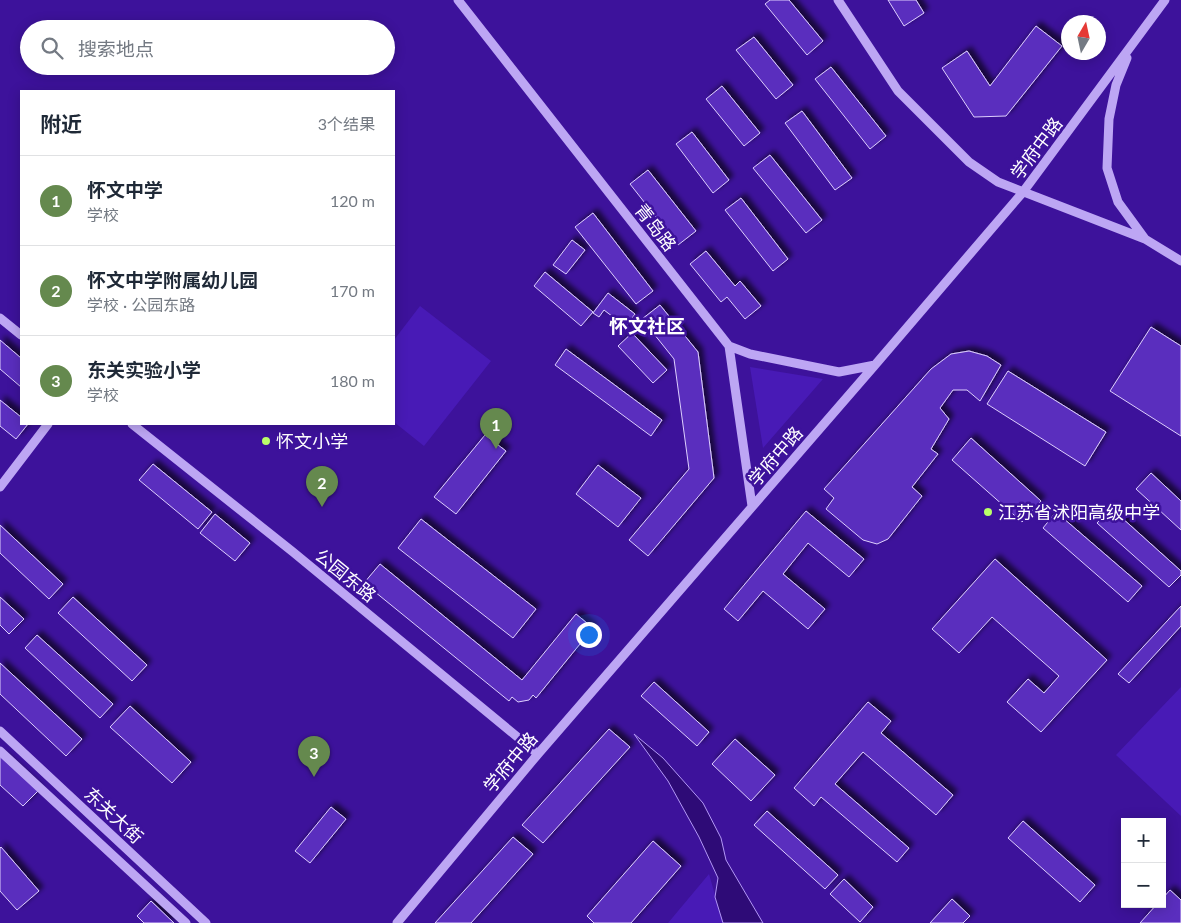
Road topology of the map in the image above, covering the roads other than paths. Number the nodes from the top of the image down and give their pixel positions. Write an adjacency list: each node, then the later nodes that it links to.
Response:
1 (458, 0): 10 (street, 青岛路)
2 (838, 0): 5 (street)
3 (1165, 0): 4 (street, 学府中路)
4 (1132, 44): 5 (street, 学府中路); 6 (street)
5 (1023, 192): 6 (street); 11 (street, 学府中路)
6 (1145, 239): 7 (street)
7 (1181, 261)
8 (0, 318): 9 (street)
9 (20, 334)
10 (730, 346): 11 (street); 15 (street)
11 (875, 366): 15 (street, 学府中路)
12 (47, 425): 14 (street)
13 (133, 425): 18 (street, 公园东路)
14 (0, 486)
15 (752, 506): 18 (street, 学府中路)
16 (0, 731): 20 (street, 东关大街)
17 (0, 751): 19 (street, 东关大街)
18 (538, 754): 21 (street, 学府中路)
19 (186, 923)
20 (206, 923)
21 (397, 923)

